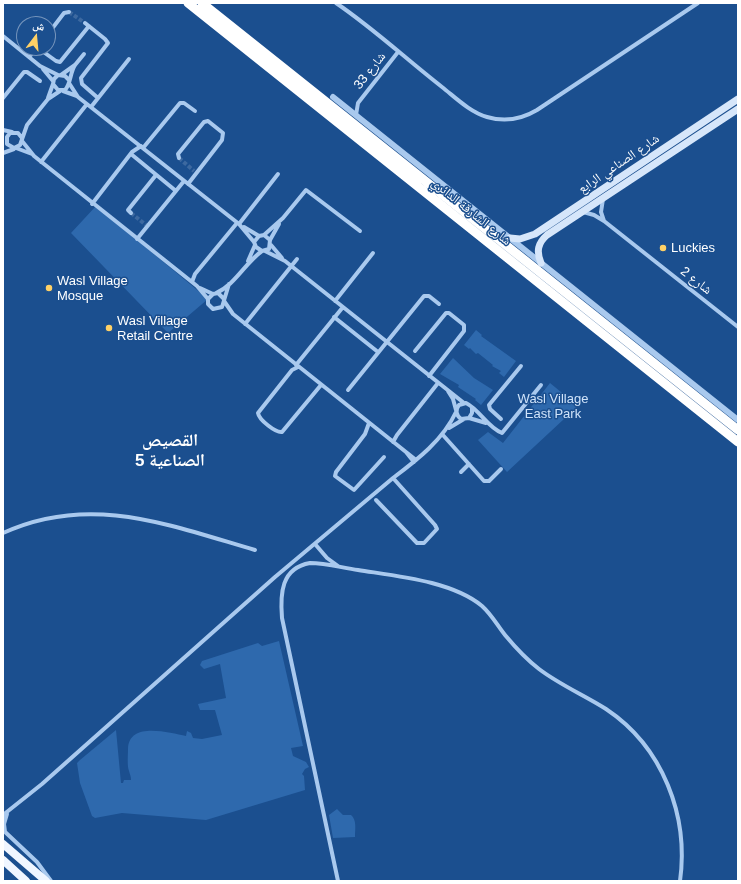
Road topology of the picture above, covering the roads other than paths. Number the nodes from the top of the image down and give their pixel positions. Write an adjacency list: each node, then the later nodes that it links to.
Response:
1 (188, 3): 114 (highway, شارع الشارقة الدائري)
2 (202, 3): 22 (highway, شارع الشارقة الدائري)
3 (336, 3): 10 (street)
4 (698, 3): 10 (street)
5 (69, 12): 7 (street)
6 (85, 23): 8 (street)
7 (56, 24)
8 (89, 26): 12 (street); 26 (street)
9 (3, 36): 13 (street)
10 (398, 52): 29 (street, شارع 33)
11 (84, 54): 15 (street)
12 (49, 56)
13 (29, 57): 16 (street)
14 (129, 59): 26 (street)
15 (75, 65): 17 (street); 19 (street)
16 (40, 66): 17 (street); 20 (street)
17 (59, 75): 19 (street); 20 (street)
18 (40, 81): 25 (street)
19 (69, 82): 21 (street); 23 (street)
20 (53, 83): 21 (street); 27 (street)
21 (62, 91): 23 (street); 27 (street)
22 (317, 95): 24 (highway); 100 (highway, شارع الشارقة الدائري)
23 (78, 96): 30 (street)
24 (333, 97): 31 (street)
25 (3, 98)
26 (98, 98): 30 (street)
27 (48, 99): 35 (street)
28 (738, 99): 61 (main road, شارع الصناعي الرابع)
29 (358, 103): 31 (street, شارع 33); 34 (street, شارع 33)
30 (89, 105): 41 (street); 48 (street)
31 (343, 106): 34 (street)
32 (738, 109): 53 (main road, شارع الصناعي الرابع)
33 (195, 111): 41 (street)
34 (357, 117): 63 (street)
35 (27, 125): 37 (street); 39 (street)
36 (3, 130): 37 (street)
37 (14, 132): 39 (street); 40 (street)
38 (3, 135): 40 (street)
39 (22, 139): 43 (street); 46 (street)
40 (6, 140): 42 (street); 43 (street)
41 (142, 147): 45 (street); 51 (street)
42 (3, 148)
43 (15, 148): 44 (street); 46 (street)
44 (3, 153)
45 (131, 154): 50 (street); 54 (street)
46 (34, 156): 48 (street)
47 (179, 158): 51 (street)
48 (41, 162): 54 (street)
49 (278, 174): 59 (street)
50 (156, 175): 52 (street); 56 (street)
51 (186, 182): 52 (street); 59 (street)
52 (176, 191): 64 (street)
53 (603, 198): 55 (main road, شارع الصناعي الرابع); 58 (street)
54 (92, 204): 64 (street)
55 (583, 212): 58 (street, شارع 2); 66 (main road, شارع الصناعي الرابع)
56 (131, 214)
57 (283, 218): 60 (street); 62 (street); 65 (street)
58 (604, 222): 89 (street, شارع 2)
59 (238, 223): 62 (street); 67 (street); 76 (street)
60 (360, 231)
61 (535, 234): 63 (main road, شارع الصناعي الرابع); 66 (main road)
62 (262, 235): 65 (street); 67 (street)
63 (510, 238): 73 (street)
64 (137, 239): 76 (street)
65 (270, 240): 68 (street)
66 (539, 242): 73 (main road)
67 (255, 243): 69 (street); 74 (street)
68 (271, 245): 69 (street); 72 (street)
69 (264, 251): 72 (street); 74 (street)
70 (373, 253): 82 (street)
71 (297, 259): 75 (street)
72 (285, 261): 75 (street)
73 (541, 263): 95 (street)
74 (245, 265): 77 (street)
75 (291, 266): 82 (street); 88 (street)
76 (192, 282): 78 (street)
77 (229, 284): 79 (street); 81 (street)
78 (197, 286): 79 (street); 80 (street)
79 (214, 294): 80 (street); 81 (street)
80 (208, 299): 85 (street)
81 (224, 300): 85 (street); 86 (street)
82 (335, 301): 84 (street)
83 (439, 304): 90 (street)
84 (343, 307): 87 (street); 90 (street)
85 (218, 309): 86 (street)
86 (233, 314): 88 (street)
87 (334, 317): 92 (street); 93 (street)
88 (245, 324): 93 (street)
89 (738, 327)
90 (386, 342): 92 (street); 96 (street)
91 (416, 351): 96 (street)
92 (378, 352): 101 (street)
93 (297, 366): 98 (street); 98 (street)
94 (521, 366): 107 (street)
95 (679, 373): 100 (highway); 108 (street)
96 (429, 376): 97 (street)
97 (438, 383): 102 (street); 113 (street)
98 (321, 385): 109 (street)
99 (541, 385): 110 (street)
100 (683, 386): 111 (highway, شارع الشارقة الدائري)
101 (348, 390)
102 (446, 390): 103 (street); 105 (street)
103 (464, 403): 104 (street); 105 (street)
104 (472, 408): 106 (street); 110 (street)
105 (456, 411): 106 (street); 112 (street)
106 (466, 419): 110 (street); 112 (street)
107 (501, 419)
108 (738, 420)
109 (369, 422): 113 (street); 115 (street)
110 (489, 424)
111 (738, 430)
112 (444, 432): 116 (street); 117 (street)
113 (393, 442): 116 (street)
114 (738, 442)
115 (384, 456)
116 (415, 461): 120 (street)
117 (469, 464): 118 (street); 119 (street)
118 (501, 470)
119 (461, 472)
120 (393, 478): 121 (street); 123 (street)
121 (376, 500)
122 (3, 534): 124 (street)
123 (315, 544): 125 (street); 126 (street)
124 (255, 550)
125 (342, 568): 133 (street); 134 (street)
126 (5, 814): 127 (street)
127 (4, 831): 132 (street)
128 (3, 844): 131 (main road)
129 (3, 860): 130 (main road)
130 (26, 881)
131 (46, 881)
132 (51, 881)
133 (338, 881)
134 (680, 881)

